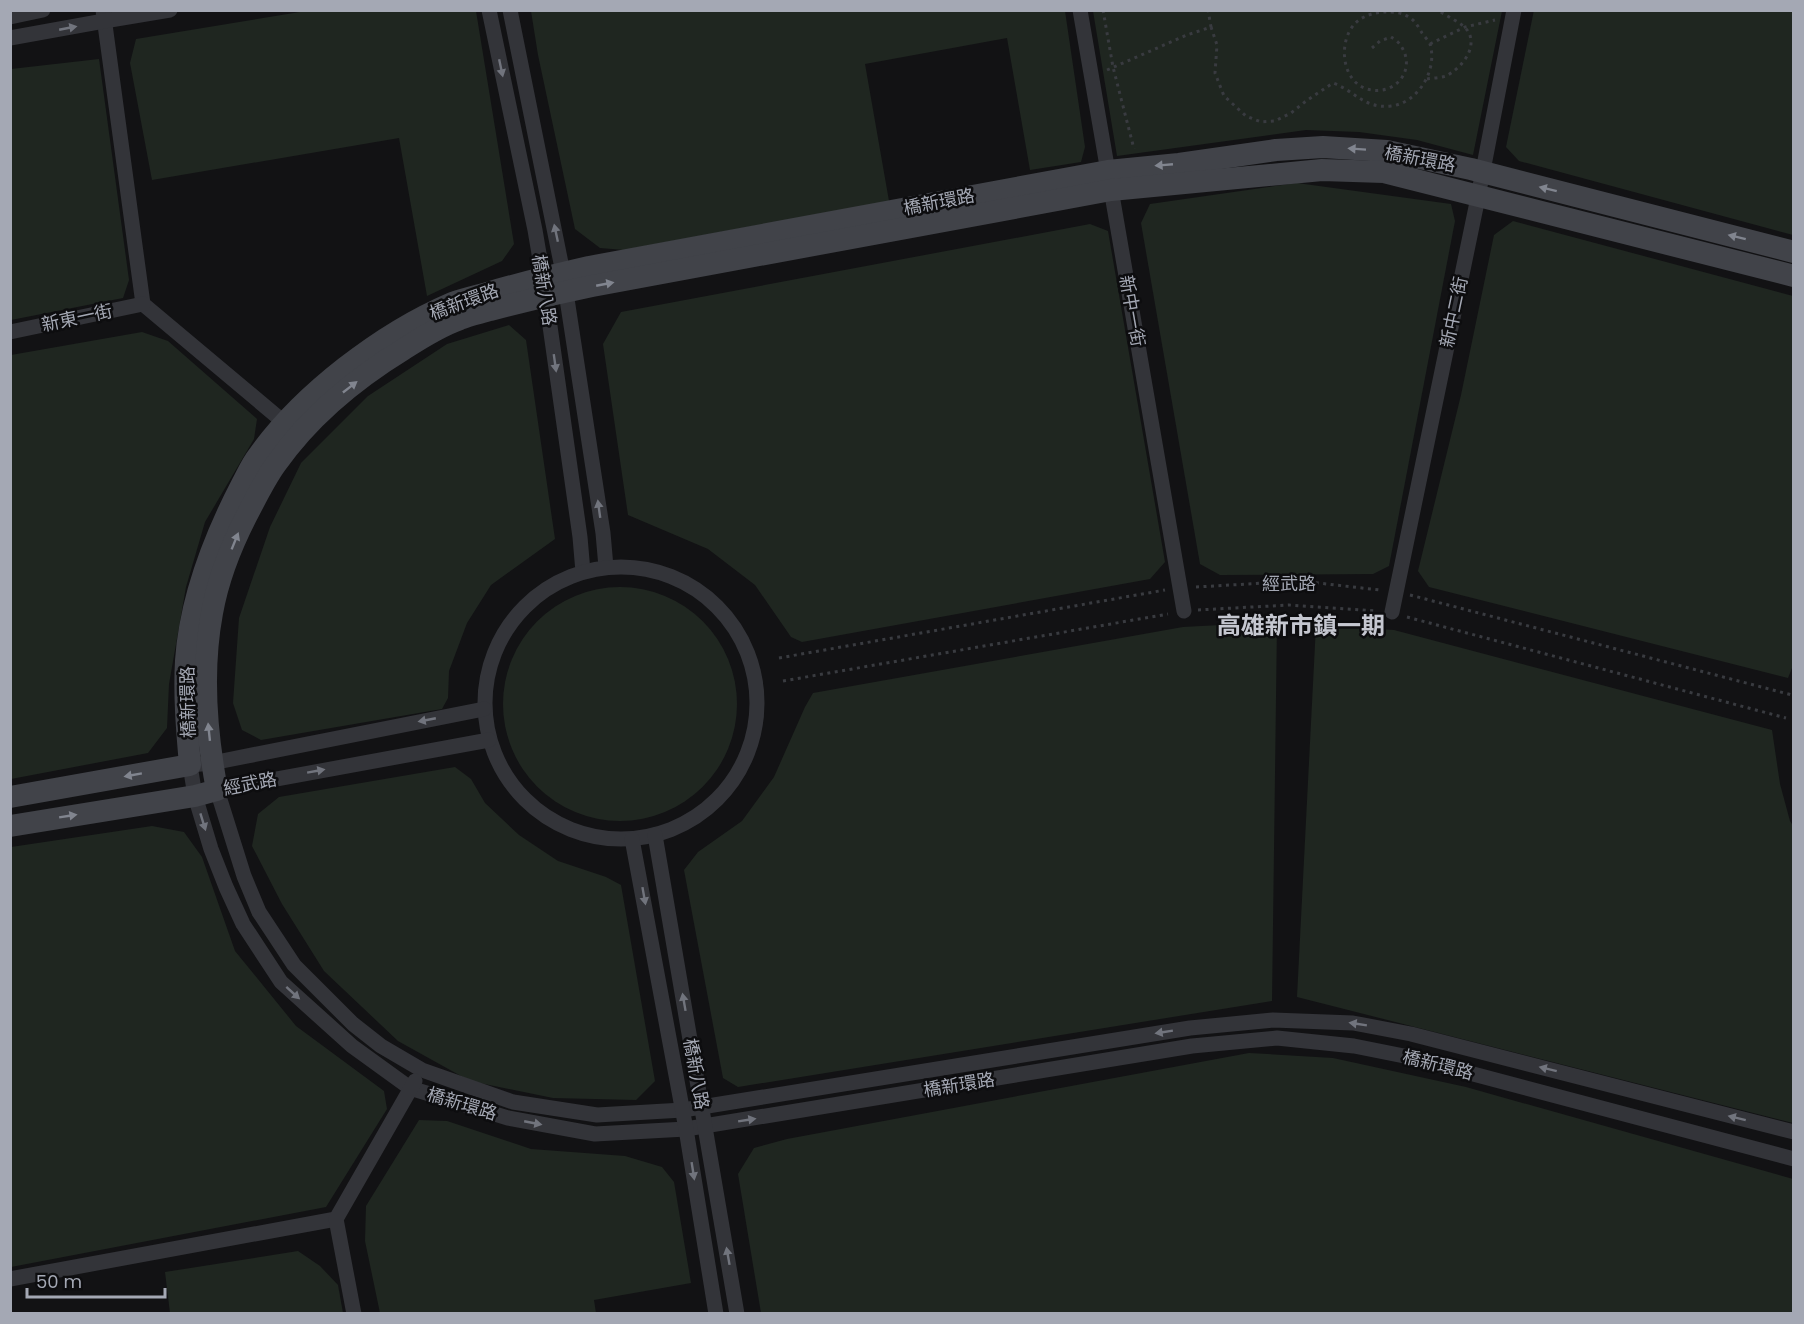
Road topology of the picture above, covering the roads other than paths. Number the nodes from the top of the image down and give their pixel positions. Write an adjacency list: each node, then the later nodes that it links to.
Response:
1 (43, 10): 8 (street)
2 (170, 10): 7 (street)
3 (489, 10): 15 (street, 橋新八路, one-way to 15)
4 (510, 10): 15 (street, 橋新八路, one-way to 4)
5 (1080, 10): 11 (street, 新中一街)
6 (1513, 14): 10 (street, 新中二街)
7 (104, 16): 9 (street, one-way to 7); 16 (street)
8 (10, 17)
9 (10, 39)
10 (1482, 172): 11 (street, 橋新環路, one-way to 11); 12 (street, 新中二街); 13 (street, 橋新環路, one-way to 10)
11 (1109, 180): 12 (street, 橋新環路); 15 (street, 橋新環路); 21 (street, 新中一街)
12 (1478, 195): 14 (street, 橋新環路); 22 (street, 新中二街)
13 (1794, 252)
14 (1794, 276)
15 (555, 284): 18 (street, 橋新環路); 19 (street, 橋新八路, one-way to 15); 20 (street, 橋新八路, one-way to 20)
16 (143, 304): 17 (street, 新東一街); 18 (street)
17 (10, 332)
18 (292, 429): 25 (street, 橋新環路)
19 (606, 567): 20 (street); 30 (street)
20 (583, 572): 23 (street)
21 (1184, 611)
22 (1392, 612)
23 (484, 709): 24 (street); 25 (street, 經武路, one-way to 25)
24 (489, 740): 26 (street, 經武路, one-way to 24); 31 (street)
25 (201, 764): 26 (street, 橋新環路); 27 (street, 橋新環路); 28 (street, 經武路, one-way to 28)
26 (217, 790): 27 (street, 經武路); 32 (street, 橋新環路)
27 (195, 796): 29 (street, 經武路, one-way to 27); 33 (street, 橋新環路, one-way to 33)
28 (10, 797)
29 (10, 826)
30 (655, 835): 31 (street); 34 (street, 橋新八路, one-way to 30)
31 (632, 839): 35 (street, 橋新八路, one-way to 35)
32 (422, 1070): 33 (street); 35 (street, 橋新環路)
33 (410, 1088): 37 (street, 橋新環路, one-way to 37); 40 (street)
34 (702, 1107): 35 (street, 橋新環路); 36 (street, 橋新八路); 38 (street, 橋新環路, one-way to 34)
35 (683, 1110): 37 (street, 橋新八路)
36 (705, 1127): 37 (street, 橋新環路); 39 (street, 橋新環路, one-way to 39); 44 (street, 橋新八路, one-way to 36)
37 (686, 1129): 43 (street, 橋新八路, one-way to 43)
38 (1794, 1132)
39 (1794, 1159)
40 (336, 1219): 41 (street); 42 (street)
41 (10, 1279)
42 (354, 1314)
43 (716, 1314)
44 (737, 1314)

